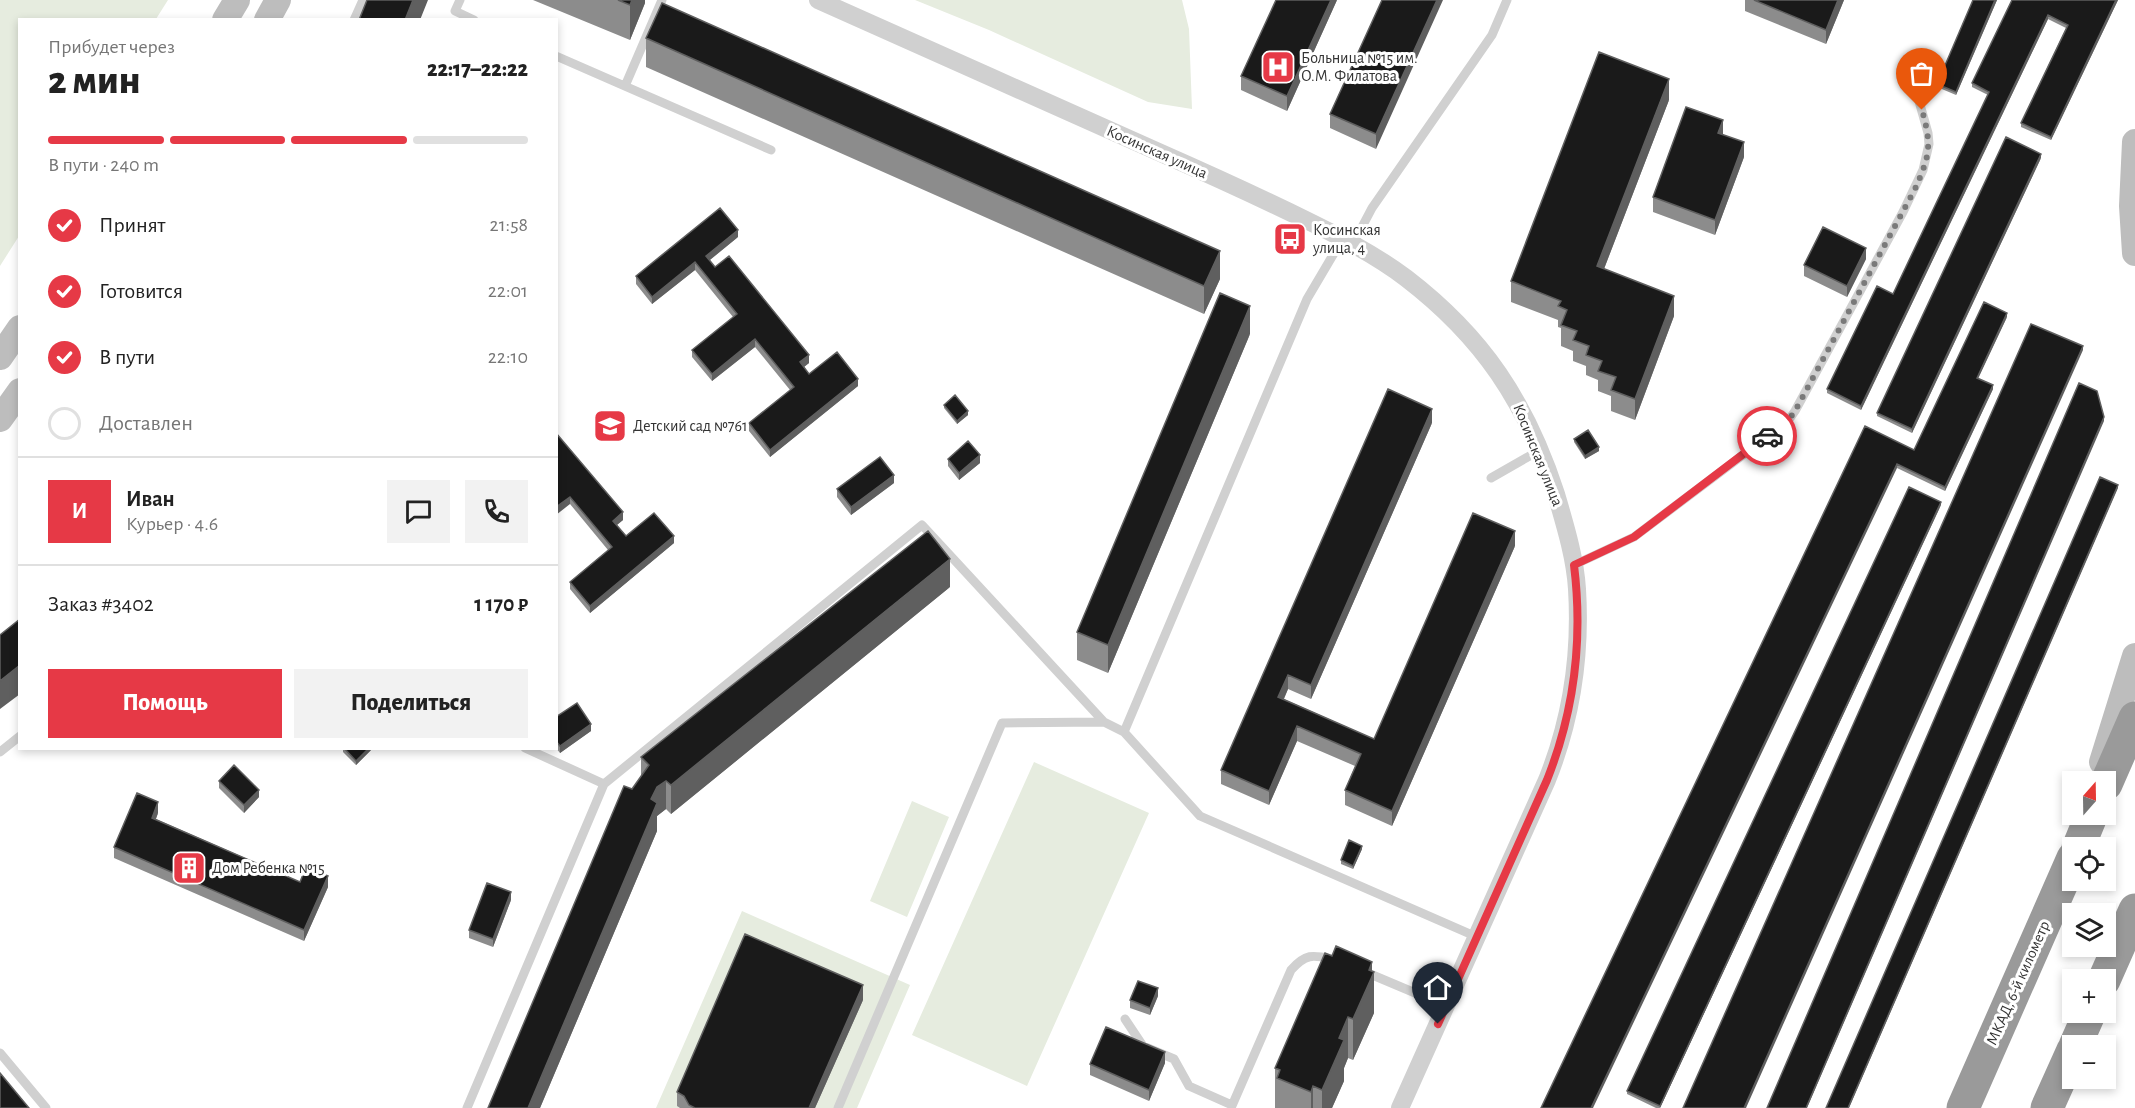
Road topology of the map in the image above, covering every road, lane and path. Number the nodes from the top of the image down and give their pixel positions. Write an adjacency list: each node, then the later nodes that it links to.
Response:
1 (237, 0): 9 (main road)
2 (278, 0): 10 (main road)
3 (363, 0): 11 (lane)
4 (460, 0): 8 (lane)
5 (662, 0): 13 (lane)
6 (818, 0): 17 (street, Косинская улица)
7 (1507, 0): 17 (lane)
8 (453, 15)
9 (226, 18)
10 (268, 18)
11 (355, 18)
12 (558, 57): 13 (lane)
13 (625, 86): 16 (lane)
14 (1915, 87): 25 (lane)
15 (2135, 142): 18 (main road)
16 (771, 150)
17 (1348, 241): 23 (street, Косинская улица); 29 (lane)
18 (2135, 253)
19 (18, 331): 20 (main road)
20 (0, 357)
21 (18, 394): 22 (main road)
22 (0, 419)
23 (1540, 450): 24 (lane); 25 (street, Косинская улица)
24 (1491, 478)
25 (1574, 565): 38 (street, Косинская улица)
26 (2135, 656): 33 (main road)
27 (2135, 718): 34 (highway)
28 (1104, 722): 29 (lane); 35 (lane); 49 (lane)
29 (1124, 732): 38 (lane)
30 (18, 738): 32 (lane)
31 (529, 750): 35 (lane)
32 (0, 752)
33 (2099, 771)
34 (2112, 771)
35 (604, 784): 48 (lane)
36 (2062, 882): 51 (highway, МКАД, 6-й километр)
37 (2135, 910): 41 (highway)
38 (1477, 937): 42 (street, Косинская улица)
39 (1344, 963): 46 (lane)
40 (1356, 968): 42 (lane)
41 (2109, 969)
42 (1446, 1005): 50 (street, Косинская улица)
43 (1125, 1019): 46 (lane)
44 (0, 1053): 47 (lane)
45 (2062, 1076): 52 (highway)
46 (1232, 1107)
47 (46, 1108)
48 (467, 1108)
49 (838, 1108)
50 (1400, 1108)
51 (1962, 1108)
52 (2048, 1108)

